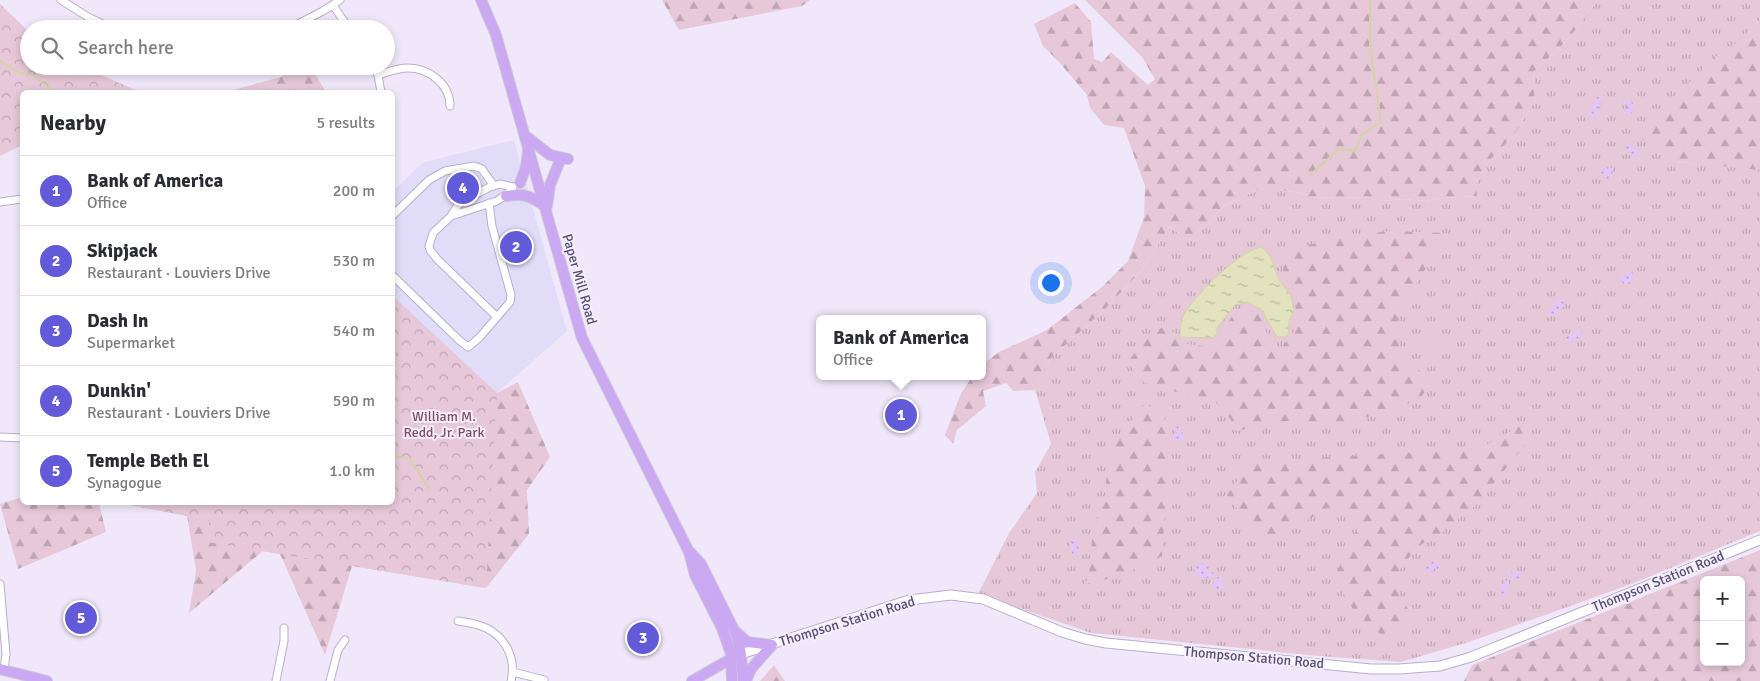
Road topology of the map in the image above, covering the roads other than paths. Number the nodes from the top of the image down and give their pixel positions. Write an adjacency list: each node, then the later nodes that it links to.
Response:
1 (61, 0): 4 (street)
2 (340, 0): 5 (street)
3 (481, 0): 13 (main road, Paper Mill Road)
4 (70, 3): 6 (street)
5 (333, 5): 7 (street); 8 (street)
6 (94, 20)
7 (305, 20)
8 (343, 20)
9 (395, 70): 12 (street)
10 (378, 75): 11 (street)
11 (381, 90)
12 (450, 106)
13 (527, 140): 14 (main road, Paper Mill Road); 15 (main road); 21 (main road)
14 (537, 175): 15 (street); 21 (main road, Paper Mill Road)
15 (516, 185): 16 (street); 17 (street)
16 (494, 186): 22 (street); 23 (street)
17 (506, 196): 20 (street); 21 (main road)
18 (20, 199): 19 (street)
19 (0, 202)
20 (489, 203): 23 (street); 25 (street)
21 (546, 208): 29 (main road, Paper Mill Road)
22 (395, 213)
23 (451, 216): 25 (street)
24 (395, 278): 25 (street)
25 (497, 317)
26 (0, 437): 27 (street)
27 (20, 438)
28 (1760, 540): 35 (street, Thompson Station Road)
29 (689, 552): 33 (main road, Paper Mill Road); 37 (main road, Paper Mill Road)
30 (0, 584): 38 (street)
31 (458, 621): 39 (street)
32 (284, 628): 42 (street)
33 (734, 630): 35 (main road); 36 (main road, Paper Mill Road)
34 (345, 640): 43 (street)
35 (772, 645): 36 (street, Thompson Station Road); 47 (main road)
36 (741, 654): 37 (main road); 47 (main road, Paper Mill Road)
37 (731, 658): 45 (main road); 46 (main road, Paper Mill Road)
38 (1, 667): 41 (main road)
39 (513, 672): 40 (street); 44 (street)
40 (544, 680)
41 (46, 681)
42 (276, 681)
43 (330, 681)
44 (511, 681)
45 (692, 681)
46 (732, 681)
47 (744, 681)

